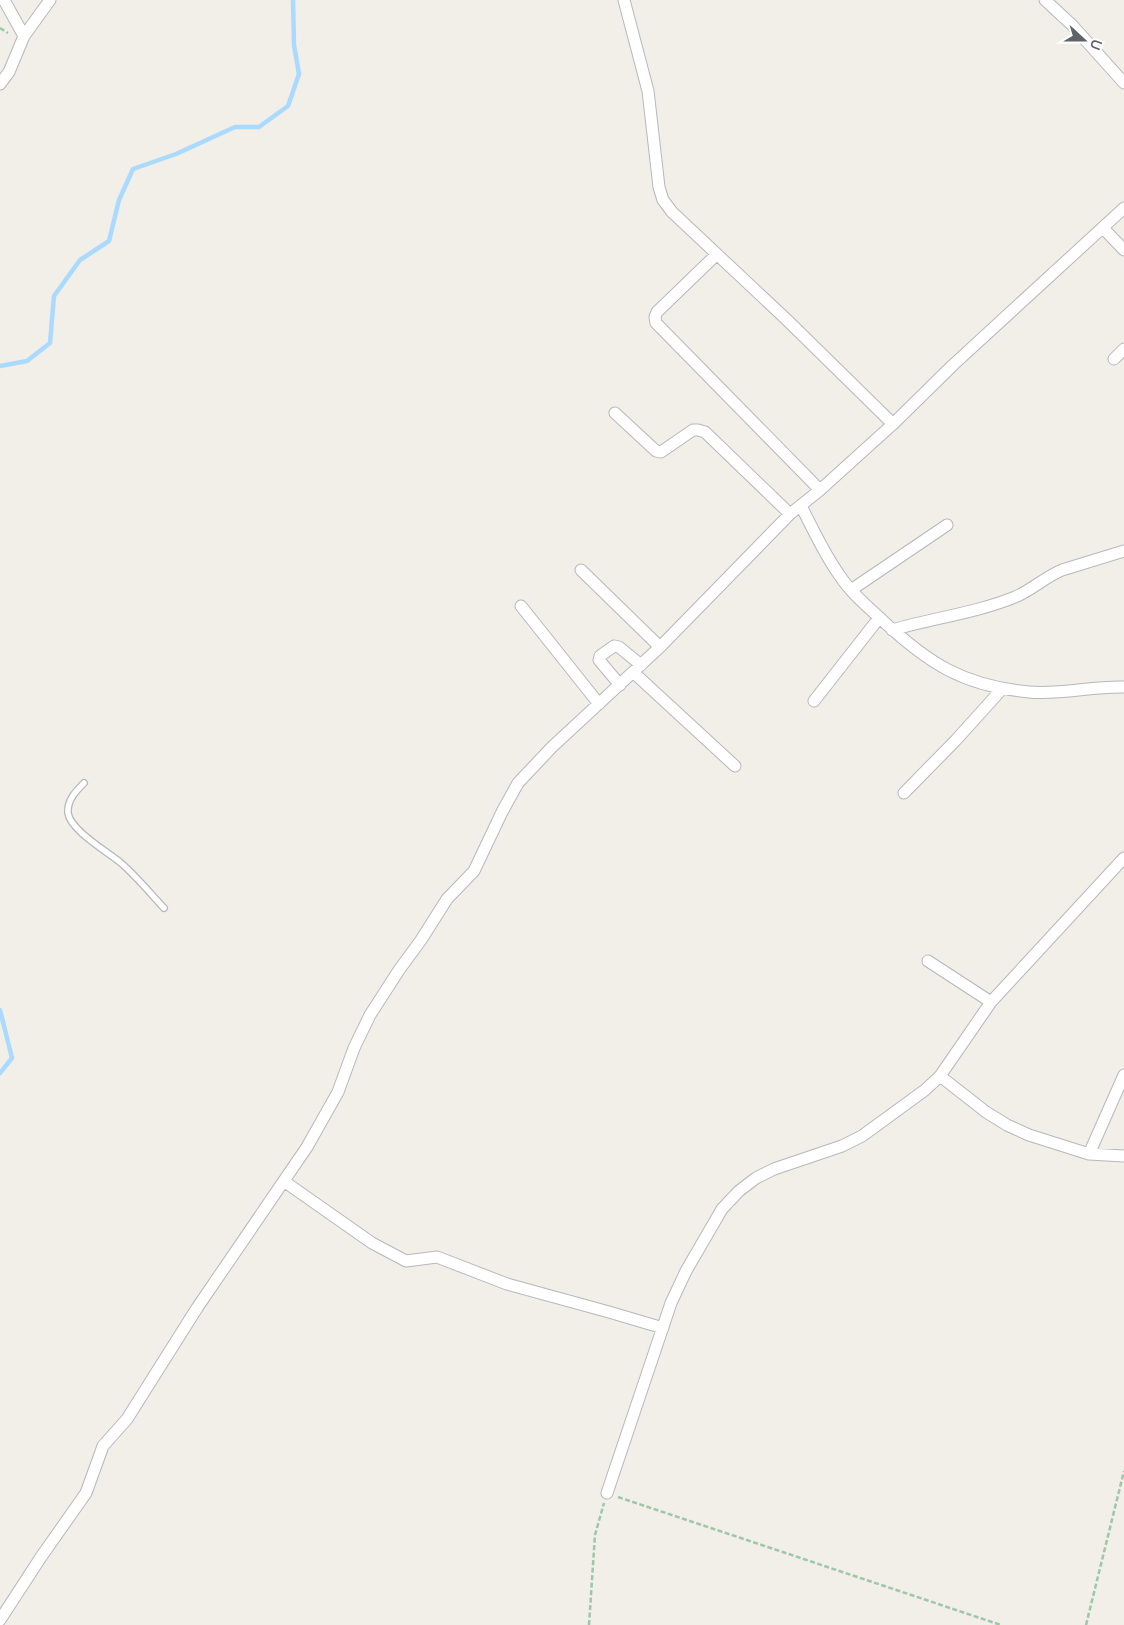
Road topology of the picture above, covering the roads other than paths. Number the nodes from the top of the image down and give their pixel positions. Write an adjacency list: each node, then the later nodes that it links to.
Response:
1 (4, 0): 5 (street)
2 (50, 0): 5 (street)
3 (624, 0): 11 (street)
4 (1045, 0): 6 (street)
5 (24, 36): 7 (street)
6 (1124, 83)
7 (0, 84)
8 (1124, 208): 9 (street)
9 (1103, 228): 10 (street); 15 (street)
10 (1124, 250)
11 (717, 254): 15 (street); 16 (street)
12 (1124, 349): 13 (street)
13 (1114, 359)
14 (615, 413): 18 (street)
15 (893, 424): 16 (street)
16 (820, 490): 17 (street)
17 (801, 506): 18 (street); 22 (street)
18 (790, 514): 26 (street)
19 (947, 525): 22 (street)
20 (1124, 551): 25 (street)
21 (581, 570): 26 (street)
22 (851, 590): 24 (street)
23 (520, 606): 32 (street)
24 (879, 618): 25 (street); 31 (street)
25 (892, 630): 30 (street)
26 (660, 647): 27 (street)
27 (637, 668): 28 (street); 28 (street); 33 (street)
28 (620, 685): 32 (street)
29 (1124, 687): 30 (street)
30 (1002, 689): 35 (street)
31 (814, 701)
32 (600, 704): 45 (street)
33 (734, 766)
34 (84, 783): 38 (lane)
35 (904, 793)
36 (1124, 858): 37 (street)
37 (1120, 873): 40 (street)
38 (164, 908)
39 (928, 961): 40 (street)
40 (991, 1002): 42 (street)
41 (1124, 1075): 43 (street)
42 (940, 1076): 43 (street); 46 (street)
43 (1089, 1154): 44 (street)
44 (1124, 1156)
45 (284, 1182): 46 (street); 48 (street)
46 (663, 1328): 47 (street)
47 (607, 1493)
48 (0, 1620)

